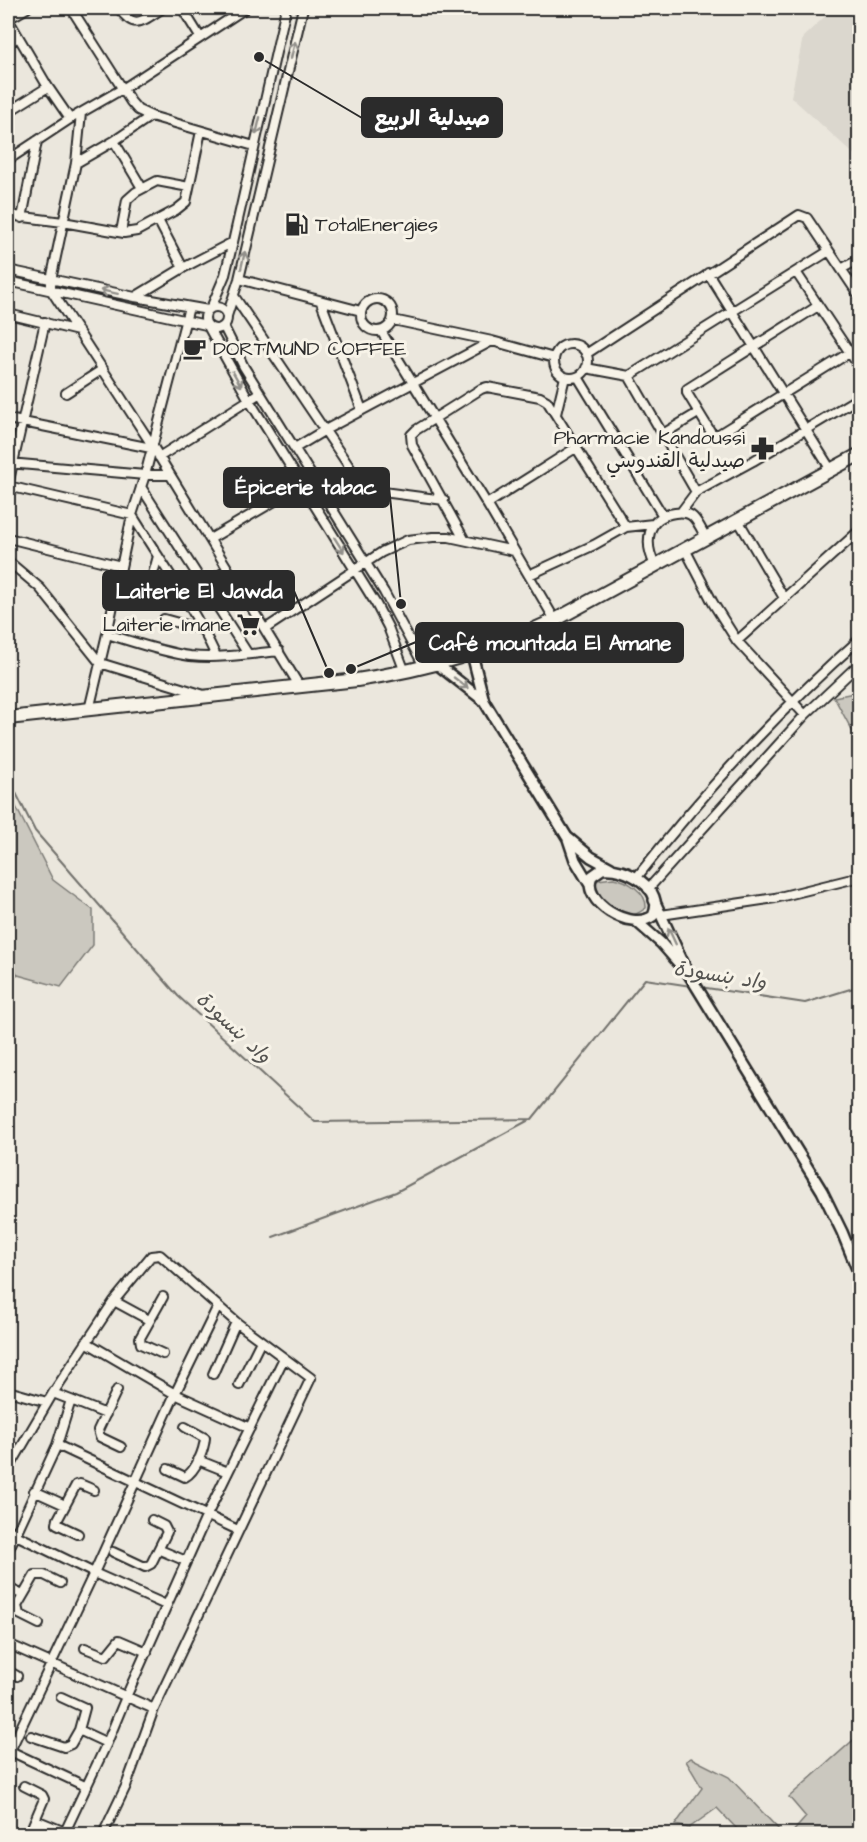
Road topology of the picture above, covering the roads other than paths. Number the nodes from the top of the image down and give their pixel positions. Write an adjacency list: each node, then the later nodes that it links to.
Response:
1 (27, 8): 9 (street)
2 (71, 8): 14 (street)
3 (119, 8): 4 (street)
4 (163, 8)
5 (182, 8): 11 (street)
6 (246, 8): 11 (street)
7 (286, 8): 22 (street, one-way to 22)
8 (303, 8): 40 (street, one-way to 8)
9 (8, 19): 10 (street)
10 (18, 37): 12 (street); 13 (street)
11 (200, 37): 14 (street)
12 (8, 43)
13 (48, 87): 15 (street); 18 (street)
14 (124, 88): 16 (street); 17 (street)
15 (8, 112)
16 (81, 113): 18 (street); 24 (street)
17 (151, 116): 19 (street); 21 (street)
18 (70, 118): 20 (street)
19 (201, 131): 22 (street); 25 (street)
20 (37, 141): 23 (street); 28 (street)
21 (114, 141): 24 (street); 26 (street)
22 (254, 146): 32 (street)
23 (8, 160)
24 (76, 163): 30 (street)
25 (189, 187): 26 (street); 29 (street)
26 (142, 188): 31 (street)
27 (8, 216): 28 (street)
28 (22, 218): 30 (street)
29 (158, 220): 31 (street); 35 (street)
30 (63, 222): 31 (street); 41 (street)
31 (121, 232)
32 (233, 242): 35 (street); 50 (street)
33 (829, 251): 36 (street); 38 (street); 39 (street)
34 (860, 259): 36 (street)
35 (183, 268): 44 (street)
36 (841, 269): 46 (street)
37 (8, 270): 41 (street)
38 (796, 272): 48 (street); 52 (street)
39 (708, 273): 52 (street); 65 (street)
40 (239, 279): 45 (street); 47 (street)
41 (51, 280): 43 (street); 44 (street, one-way to 41)
42 (8, 281): 43 (street)
43 (51, 290): 55 (street); 60 (street)
44 (135, 297): 49 (street)
45 (234, 297): 54 (street); 85 (street)
46 (860, 297)
47 (321, 302): 51 (street); 79 (street)
48 (818, 306): 63 (street); 64 (street)
49 (189, 307): 50 (street); 55 (street)
50 (210, 309): 54 (street); 58 (street)
51 (361, 311): 56 (street); 61 (street)
52 (731, 313): 63 (street); 71 (street)
53 (8, 314): 57 (street)
54 (227, 316): 59 (street)
55 (185, 320): 58 (street); 88 (street)
56 (393, 320): 61 (street); 62 (street)
57 (45, 322): 60 (street); 84 (street)
58 (208, 326): 59 (street); 78 (street, one-way to 78)
59 (224, 327): 75 (street)
60 (78, 331): 69 (street)
61 (381, 331): 73 (street)
62 (492, 341): 66 (street); 73 (street)
63 (753, 348): 76 (street); 80 (street)
64 (849, 353): 68 (street); 76 (street)
65 (586, 354): 66 (street); 67 (street)
66 (554, 357): 72 (street)
67 (586, 368): 70 (street); 71 (street)
68 (860, 368)
69 (103, 369): 74 (street); 88 (street)
70 (578, 376): 72 (street); 108 (street)
71 (629, 376): 87 (street)
72 (565, 377): 81 (street)
73 (413, 382): 79 (street); 83 (street)
74 (66, 393)
75 (260, 393): 78 (street); 90 (street)
76 (783, 394): 80 (street); 86 (street)
77 (860, 397): 86 (street)
78 (249, 400): 92 (street); 100 (street)
79 (362, 410): 85 (street)
80 (699, 413): 87 (street)
81 (556, 414): 83 (street); 89 (street)
82 (8, 419): 84 (street)
83 (435, 419): 104 (street); 105 (street)
84 (21, 422): 88 (street); 93 (street)
85 (325, 430): 90 (street); 98 (street)
86 (805, 430): 94 (street); 103 (street)
87 (663, 434): 103 (street)
88 (151, 447): 92 (street); 95 (street)
89 (577, 447): 105 (street); 111 (street)
90 (296, 448): 97 (street)
91 (860, 454): 94 (main road)
92 (159, 457): 96 (street)
93 (9, 463): 95 (street); 99 (street)
94 (831, 470): 109 (main road)
95 (145, 475): 96 (street); 101 (street)
96 (170, 475): 114 (street)
97 (314, 478): 100 (street); 102 (street)
98 (361, 484): 102 (street); 104 (street)
99 (8, 485): 107 (street)
100 (302, 485): 114 (street); 125 (street, one-way to 125)
101 (141, 487): 107 (street); 127 (street)
102 (322, 492): 121 (street)
103 (696, 492): 106 (street)
104 (444, 500): 116 (street)
105 (487, 504): 118 (street)
106 (681, 512): 108 (street); 115 (street)
107 (132, 515): 119 (street); 122 (street)
108 (663, 516): 110 (street)
109 (738, 520): 115 (main road); 129 (street)
110 (653, 524): 111 (street); 123 (street)
111 (626, 527): 126 (street)
112 (860, 530): 129 (street)
113 (8, 538): 122 (street)
114 (210, 538): 124 (street)
115 (706, 538): 117 (main road)
116 (464, 539): 118 (street); 121 (street)
117 (684, 549): 123 (main road); 137 (street)
118 (514, 551): 126 (street)
119 (158, 556): 128 (street); 130 (street)
120 (8, 561): 142 (street)
121 (366, 564): 125 (street); 145 (street)
122 (122, 566): 135 (street)
123 (655, 566): 132 (main road)
124 (228, 570): 127 (street); 133 (street)
125 (355, 571): 133 (street); 146 (street)
126 (529, 575): 132 (street)
127 (204, 584): 128 (street); 139 (street)
128 (184, 596): 134 (street)
129 (784, 598): 137 (street)
130 (146, 599)
131 (164, 620): 134 (street)
132 (555, 620): 140 (main road)
133 (265, 629): 138 (street)
134 (204, 630): 141 (street)
135 (107, 634): 141 (street); 142 (street)
136 (860, 639): 149 (street)
137 (737, 641): 149 (street)
138 (279, 651): 139 (street); 147 (street)
139 (248, 654): 141 (street)
140 (472, 654): 144 (main road); 150 (street)
141 (216, 656)
142 (100, 663): 148 (street); 151 (street)
143 (860, 663): 152 (street)
144 (438, 664): 145 (main road); 150 (street, one-way to 150)
145 (425, 668): 146 (main road)
146 (405, 672): 147 (main road)
147 (300, 687): 148 (main road)
148 (208, 696): 151 (main road)
149 (792, 700): 152 (street); 156 (street)
150 (484, 701): 154 (street)
151 (89, 710): 153 (main road)
152 (805, 715): 159 (street)
153 (8, 718)
154 (567, 837): 155 (street); 158 (street)
155 (611, 868): 156 (street); 158 (street)
156 (636, 877): 159 (street)
157 (860, 877): 161 (street)
158 (590, 885): 162 (street)
159 (648, 889): 160 (street)
160 (654, 900): 161 (street); 162 (street)
161 (662, 915): 163 (street, one-way to 161)
162 (636, 921): 163 (street)
163 (688, 973): 166 (street)
164 (8, 1017): 165 (street)
165 (8, 1025)
166 (860, 1276)
167 (163, 1297): 170 (street)
168 (114, 1301): 169 (street); 170 (street); 173 (street)
169 (218, 1306): 171 (street); 181 (street)
170 (149, 1320): 174 (street)
171 (236, 1322): 172 (street); 176 (street)
172 (261, 1341): 175 (street); 177 (street)
173 (86, 1342): 180 (street); 181 (street)
174 (163, 1354)
175 (284, 1358): 186 (street); 200 (street)
176 (213, 1374)
177 (239, 1385)
178 (117, 1390): 184 (street)
179 (8, 1391): 183 (street)
180 (53, 1393): 182 (street); 183 (street)
181 (175, 1394): 186 (street); 193 (street)
182 (71, 1400): 184 (street); 187 (street)
183 (47, 1402): 191 (street)
184 (106, 1413): 188 (street)
185 (184, 1427): 189 (street)
186 (250, 1428): 192 (street)
187 (57, 1445): 193 (street); 195 (street)
188 (121, 1447)
189 (198, 1460): 190 (street); 192 (street)
190 (168, 1469)
191 (8, 1470)
192 (228, 1472): 197 (street)
193 (135, 1482): 197 (street); 207 (street)
194 (94, 1490): 196 (street)
195 (34, 1491): 196 (street); 202 (street)
196 (65, 1504): 201 (street)
197 (207, 1515): 200 (street); 206 (street)
198 (152, 1520): 203 (street)
199 (8, 1529): 202 (street)
200 (237, 1530): 221 (street)
201 (78, 1534)
202 (16, 1535): 204 (street); 207 (street)
203 (160, 1550): 205 (street); 206 (street)
204 (8, 1551)
205 (112, 1552)
206 (186, 1561): 211 (street)
207 (94, 1573): 211 (street); 216 (street)
208 (60, 1583): 210 (street)
209 (8, 1588): 210 (street)
210 (23, 1596): 212 (street)
211 (166, 1605): 215 (street)
212 (39, 1624)
213 (8, 1644): 216 (street)
214 (85, 1648): 215 (street)
215 (147, 1652): 220 (street)
216 (51, 1663): 220 (street); 225 (street)
217 (8, 1671): 218 (street)
218 (17, 1676)
219 (61, 1697): 222 (street)
220 (126, 1697): 221 (street); 224 (street)
221 (154, 1709): 231 (street)
222 (79, 1730): 223 (street); 224 (street)
223 (31, 1736)
224 (107, 1743): 227 (street)
225 (8, 1752): 227 (street)
226 (24, 1786): 228 (street)
227 (87, 1787): 229 (street)
228 (36, 1820): 229 (street); 230 (street)
229 (65, 1833)
230 (29, 1834)
231 (103, 1834)

